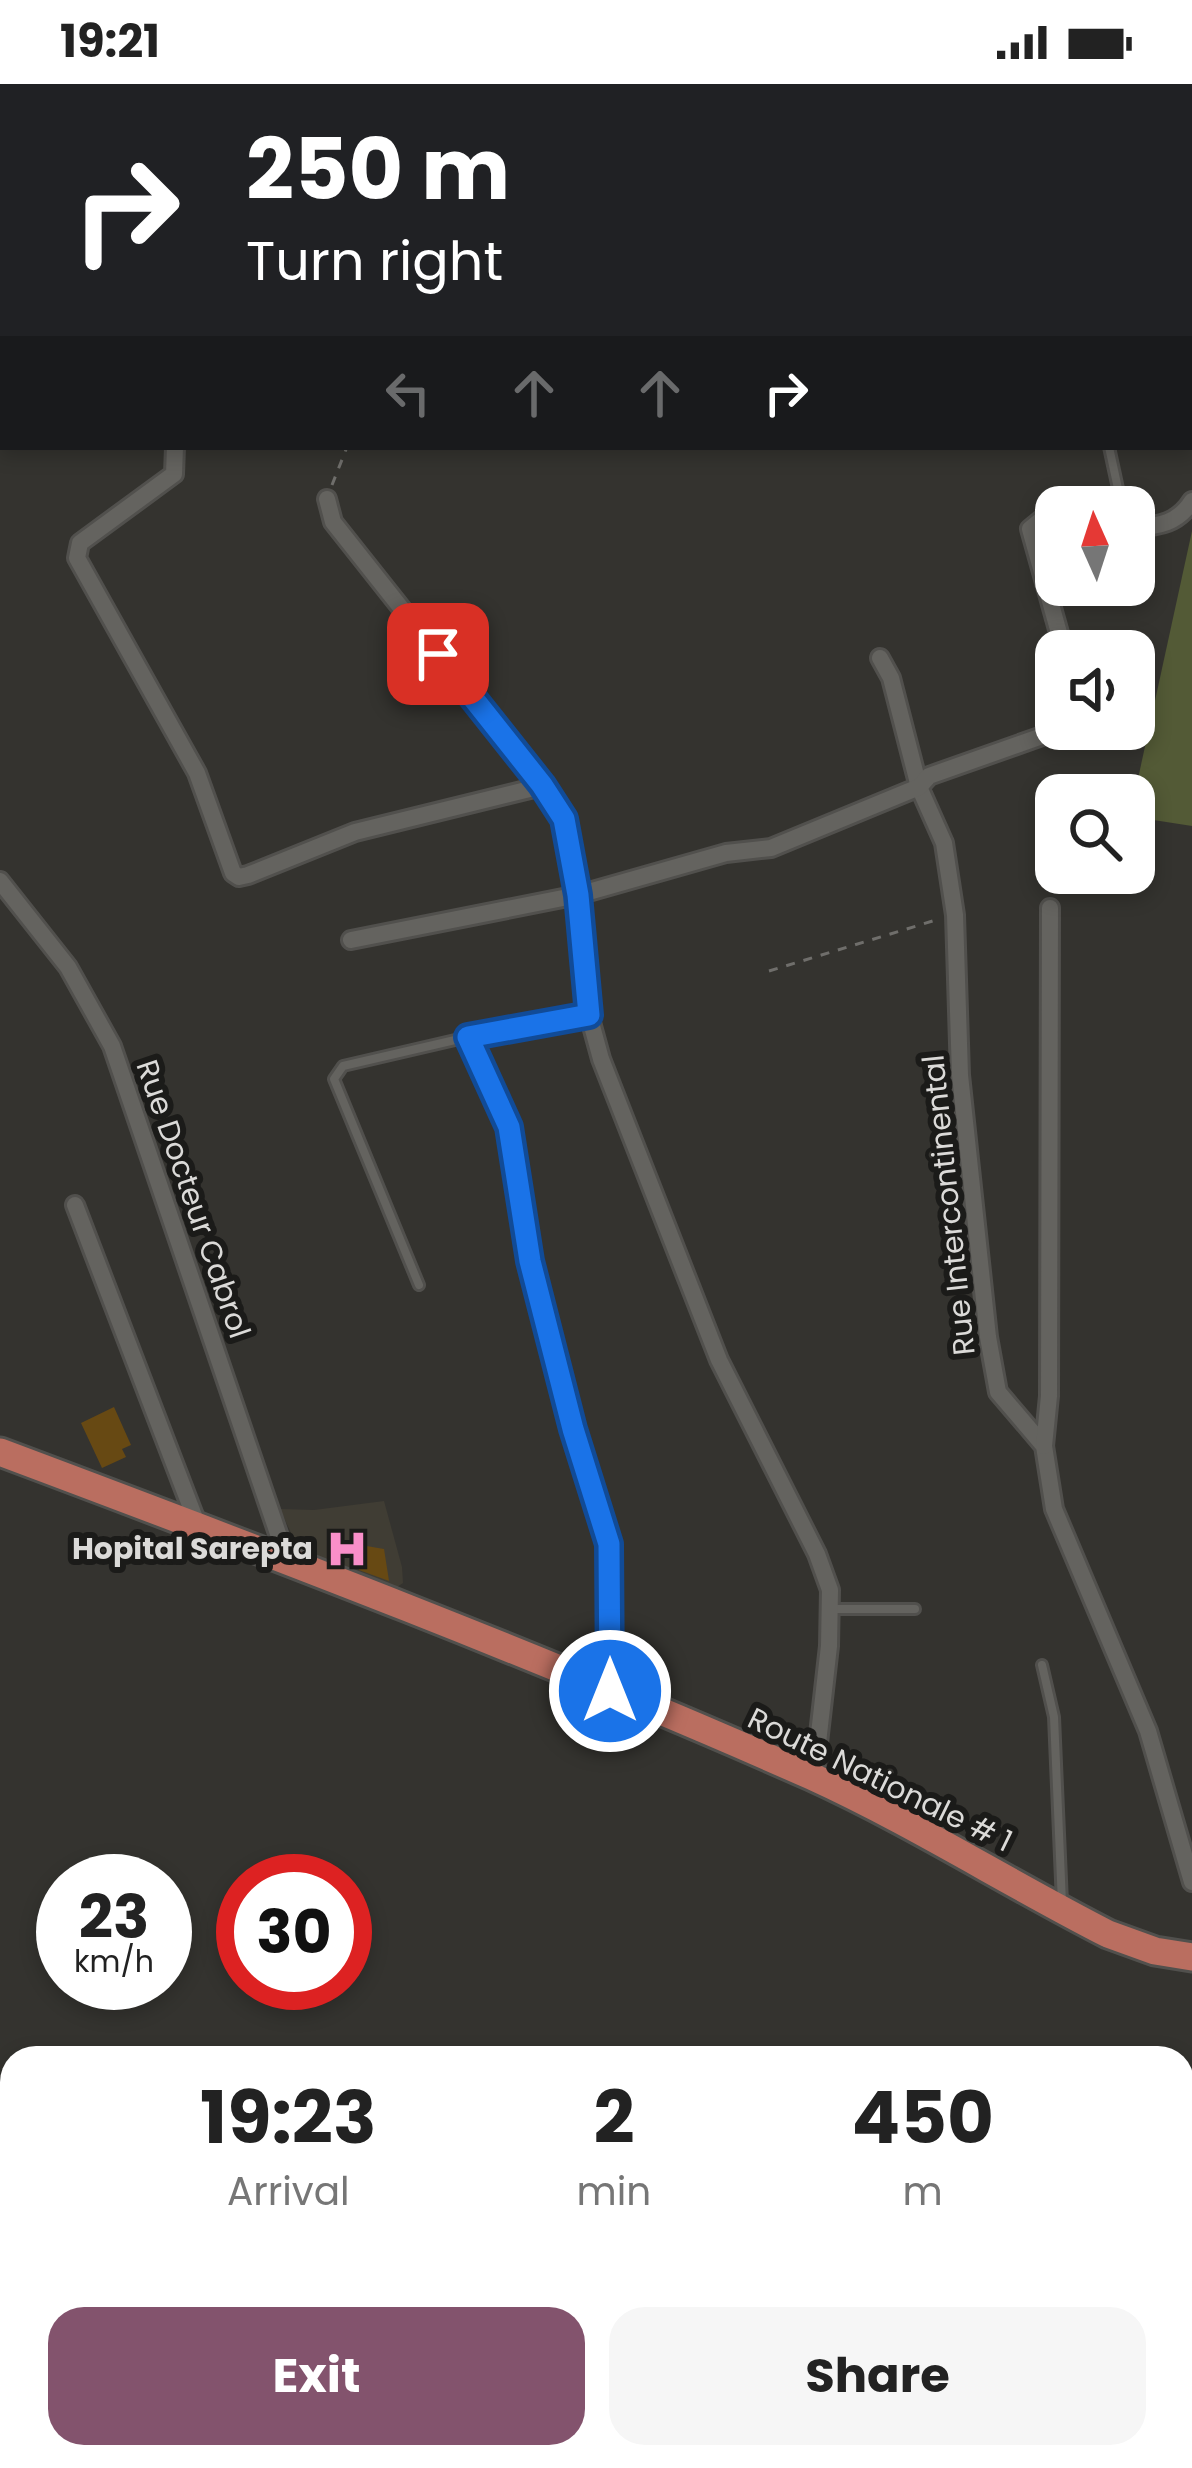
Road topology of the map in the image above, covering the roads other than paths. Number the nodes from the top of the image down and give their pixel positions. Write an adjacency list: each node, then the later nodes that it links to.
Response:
1 (175, 450): 10 (street)
2 (1110, 450): 3 (lane)
3 (1117, 486)
4 (327, 499): 10 (street)
5 (1192, 501): 6 (street)
6 (1155, 526)
7 (880, 658): 9 (street, Rue Intercontinental)
8 (1035, 739): 9 (street)
9 (924, 782): 12 (street); 19 (street, Rue Intercontinental)
10 (542, 785): 12 (street)
11 (0, 881): 22 (street, Rue Docteur Cabrol)
12 (578, 895): 14 (street); 15 (street)
13 (1050, 908): 19 (street)
14 (351, 940)
15 (589, 1015): 16 (lane); 24 (street)
16 (468, 1037): 18 (lane); 26 (street)
17 (75, 1205): 21 (street)
18 (418, 1285)
19 (1044, 1446): 28 (street)
20 (0, 1453): 21 (main road, Route Nationale # 1)
21 (198, 1526): 22 (main road, Route Nationale # 1)
22 (287, 1560): 26 (main road, Route Nationale # 1)
23 (915, 1609): 24 (lane)
24 (832, 1610): 27 (street)
25 (1042, 1665): 29 (lane)
26 (610, 1691): 27 (main road, Route Nationale # 1)
27 (814, 1778): 29 (main road, Route Nationale # 1)
28 (1192, 1882)
29 (1062, 1910): 30 (main road, Route Nationale # 1)
30 (1192, 1957)

